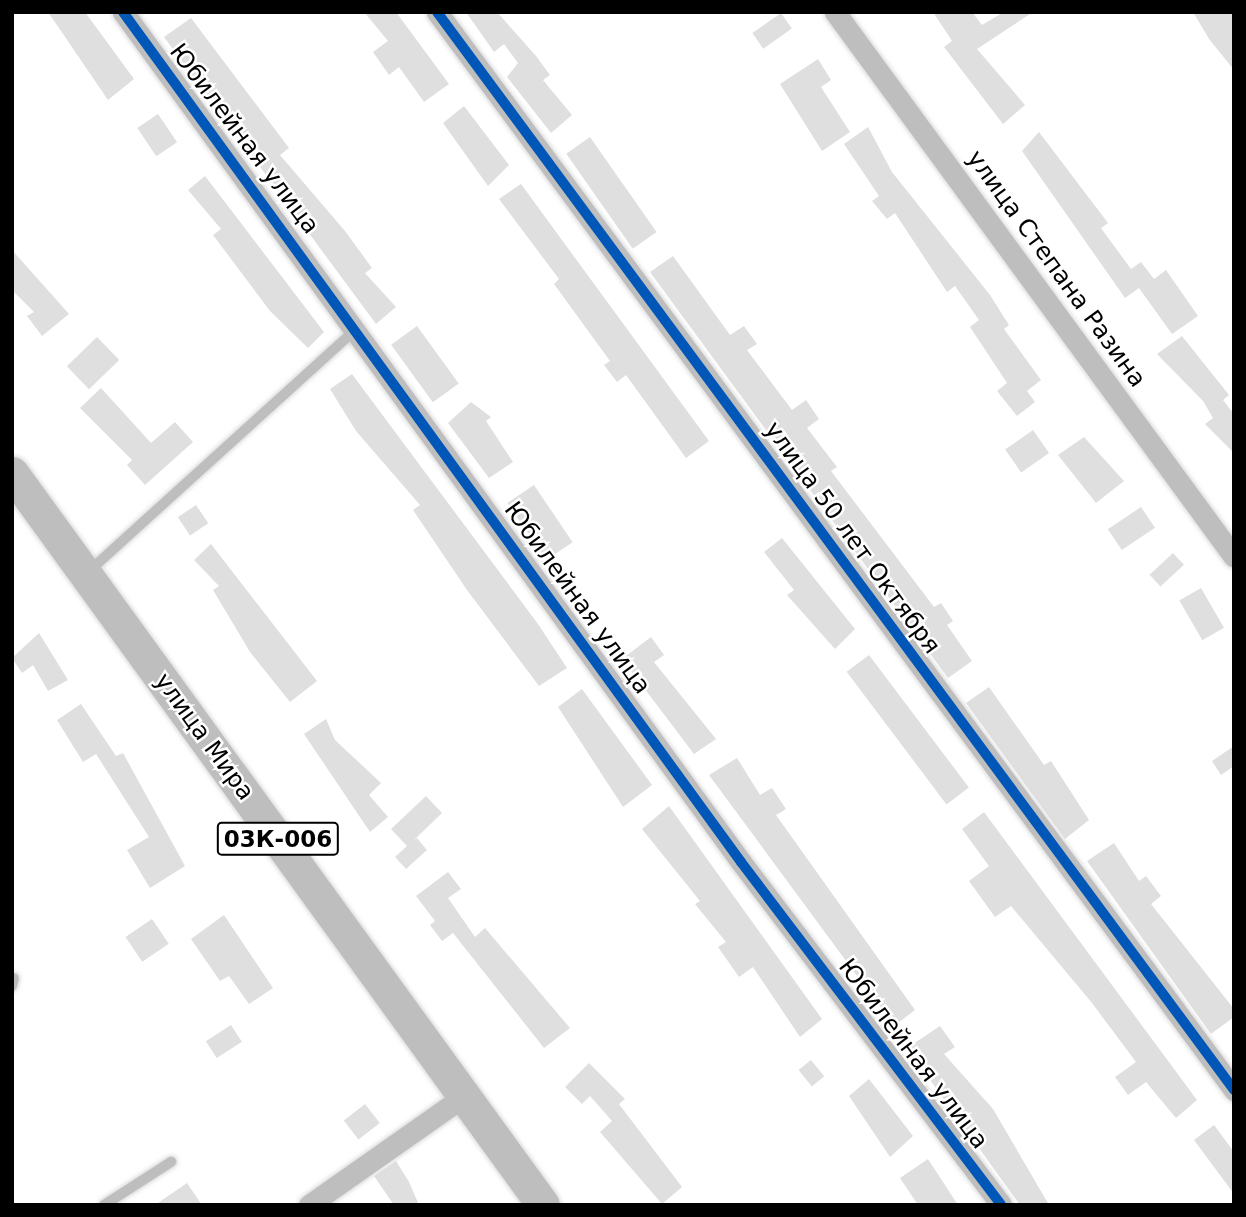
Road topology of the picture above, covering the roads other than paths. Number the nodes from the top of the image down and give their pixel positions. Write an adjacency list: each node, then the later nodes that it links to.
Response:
1 (124, 12): 4 (street, Юбилейная улица)
2 (437, 12): 8 (street, улица 50 лет Октября)
3 (835, 12): 6 (street, улица Степана Разина)
4 (358, 328): 7 (lane); 14 (street, Юбилейная улица)
5 (12, 473): 7 (main road, улица Мира / 03К-006)
6 (1234, 557)
7 (87, 574): 9 (main road, улица Мира / 03К-006)
8 (1234, 1090)
9 (464, 1096): 12 (street); 13 (main road, улица Мира / 03К-006)
10 (171, 1162): 11 (lane)
11 (104, 1205)
12 (309, 1205)
13 (543, 1205)
14 (1001, 1205)

